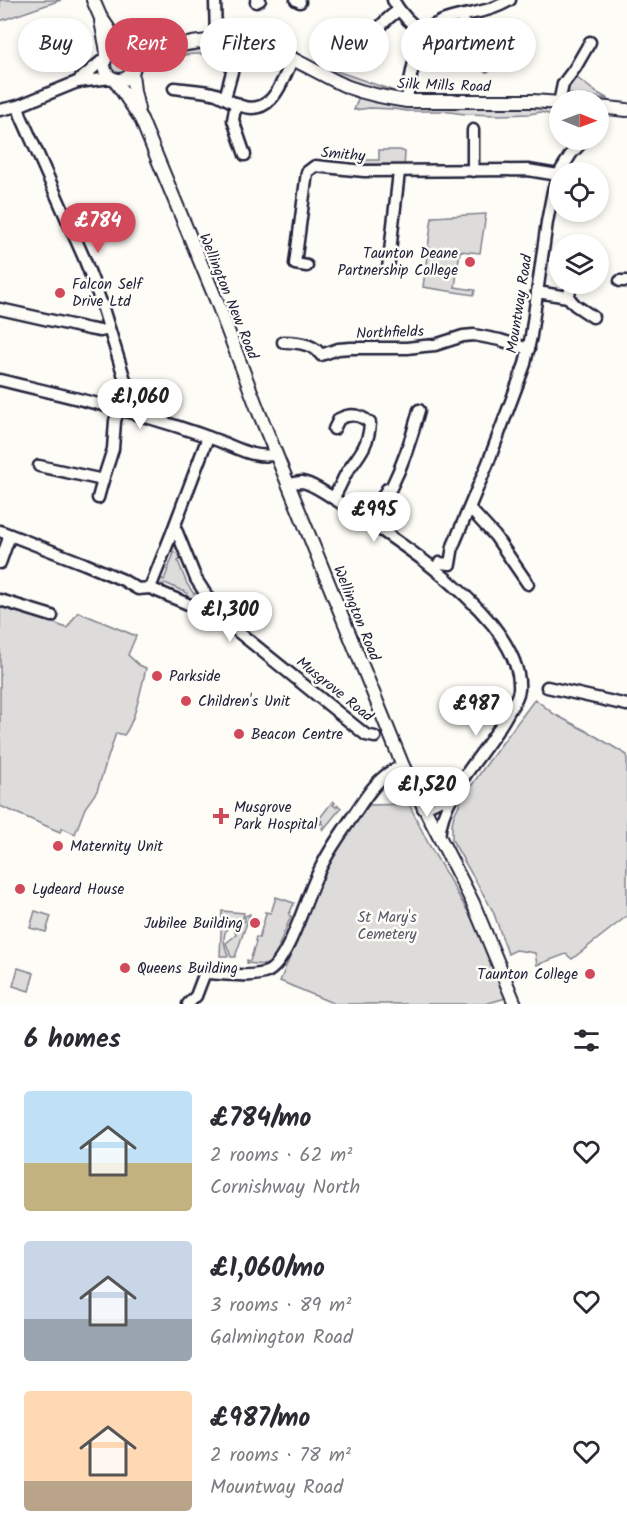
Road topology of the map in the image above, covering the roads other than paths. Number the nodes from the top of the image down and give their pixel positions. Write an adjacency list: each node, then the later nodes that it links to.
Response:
1 (93, 0): 5 (main road)
2 (215, 0): 7 (street)
3 (510, 0): 6 (street)
4 (396, 5): 8 (street); 9 (street)
5 (100, 16): 11 (main road); 12 (main road)
6 (461, 16): 10 (street)
7 (215, 18)
8 (387, 18)
9 (406, 18)
10 (451, 18)
11 (105, 23)
12 (105, 41)
13 (590, 42): 23 (street)
14 (105, 58): 22 (street)
15 (297, 60): 26 (main road, Silk Mills Road)
16 (106, 72): 21 (main road)
17 (132, 72): 21 (main road); 33 (main road, Wellington New Road)
18 (287, 72): 28 (street)
19 (412, 72): 26 (street)
20 (230, 73): 25 (street)
21 (112, 79): 22 (street); 33 (main road, Wellington New Road)
22 (77, 82): 29 (street)
23 (562, 90)
24 (179, 92): 25 (street)
25 (225, 98): 28 (street)
26 (407, 101): 27 (main road, Silk Mills Road)
27 (549, 102)
28 (236, 104): 35 (street)
29 (18, 106): 30 (street); 47 (street)
30 (0, 110)
31 (609, 110): 32 (main road)
32 (627, 110)
33 (141, 119): 57 (main road, Wellington New Road)
34 (473, 130): 36 (street)
35 (245, 149)
36 (473, 171): 37 (street, Smithy); 38 (street, Smithy)
37 (399, 172): 40 (street, Smithy); 41 (street)
38 (549, 174)
39 (549, 212): 42 (street, Mountway Road)
40 (307, 266)
41 (389, 269)
42 (537, 292): 44 (street); 49 (street, Mountway Road)
43 (569, 294): 44 (street)
44 (568, 297): 46 (street)
45 (0, 309): 47 (street)
46 (593, 317)
47 (110, 329): 51 (street)
48 (283, 342): 49 (street, Northfields)
49 (529, 349): 63 (street, Mountway Road)
50 (0, 380): 51 (street)
51 (121, 409): 56 (street); 59 (street)
52 (419, 410): 64 (street)
53 (336, 421): 54 (street)
54 (370, 423): 55 (street); 62 (street)
55 (382, 423)
56 (208, 437): 57 (street); 65 (street)
57 (276, 454): 60 (main road, Wellington New Road)
58 (39, 466): 59 (street)
59 (103, 480): 61 (street)
60 (289, 485): 62 (street); 77 (main road, Wellington Road)
61 (98, 498)
62 (333, 498): 64 (street)
63 (469, 510): 68 (street, Mountway Road); 69 (street)
64 (369, 522): 78 (street)
65 (172, 530): 70 (street); 73 (street, Musgrove Road)
66 (5, 533): 67 (street); 70 (street, Musgrove Road)
67 (0, 563)
68 (439, 563)
69 (528, 584)
70 (150, 588): 73 (street, Musgrove Road)
71 (0, 600): 72 (street)
72 (52, 616)
73 (221, 618): 76 (street, Musgrove Road)
74 (547, 687): 75 (street)
75 (627, 705)
76 (375, 737)
77 (403, 766): 80 (main road, Wellington Road); 82 (street)
78 (454, 792): 79 (street); 80 (street)
79 (447, 804): 80 (street); 81 (street)
80 (425, 811): 81 (main road, Wellington Road)
81 (439, 838): 83 (main road, Wellington Road)
82 (188, 1004)
83 (515, 1004)

